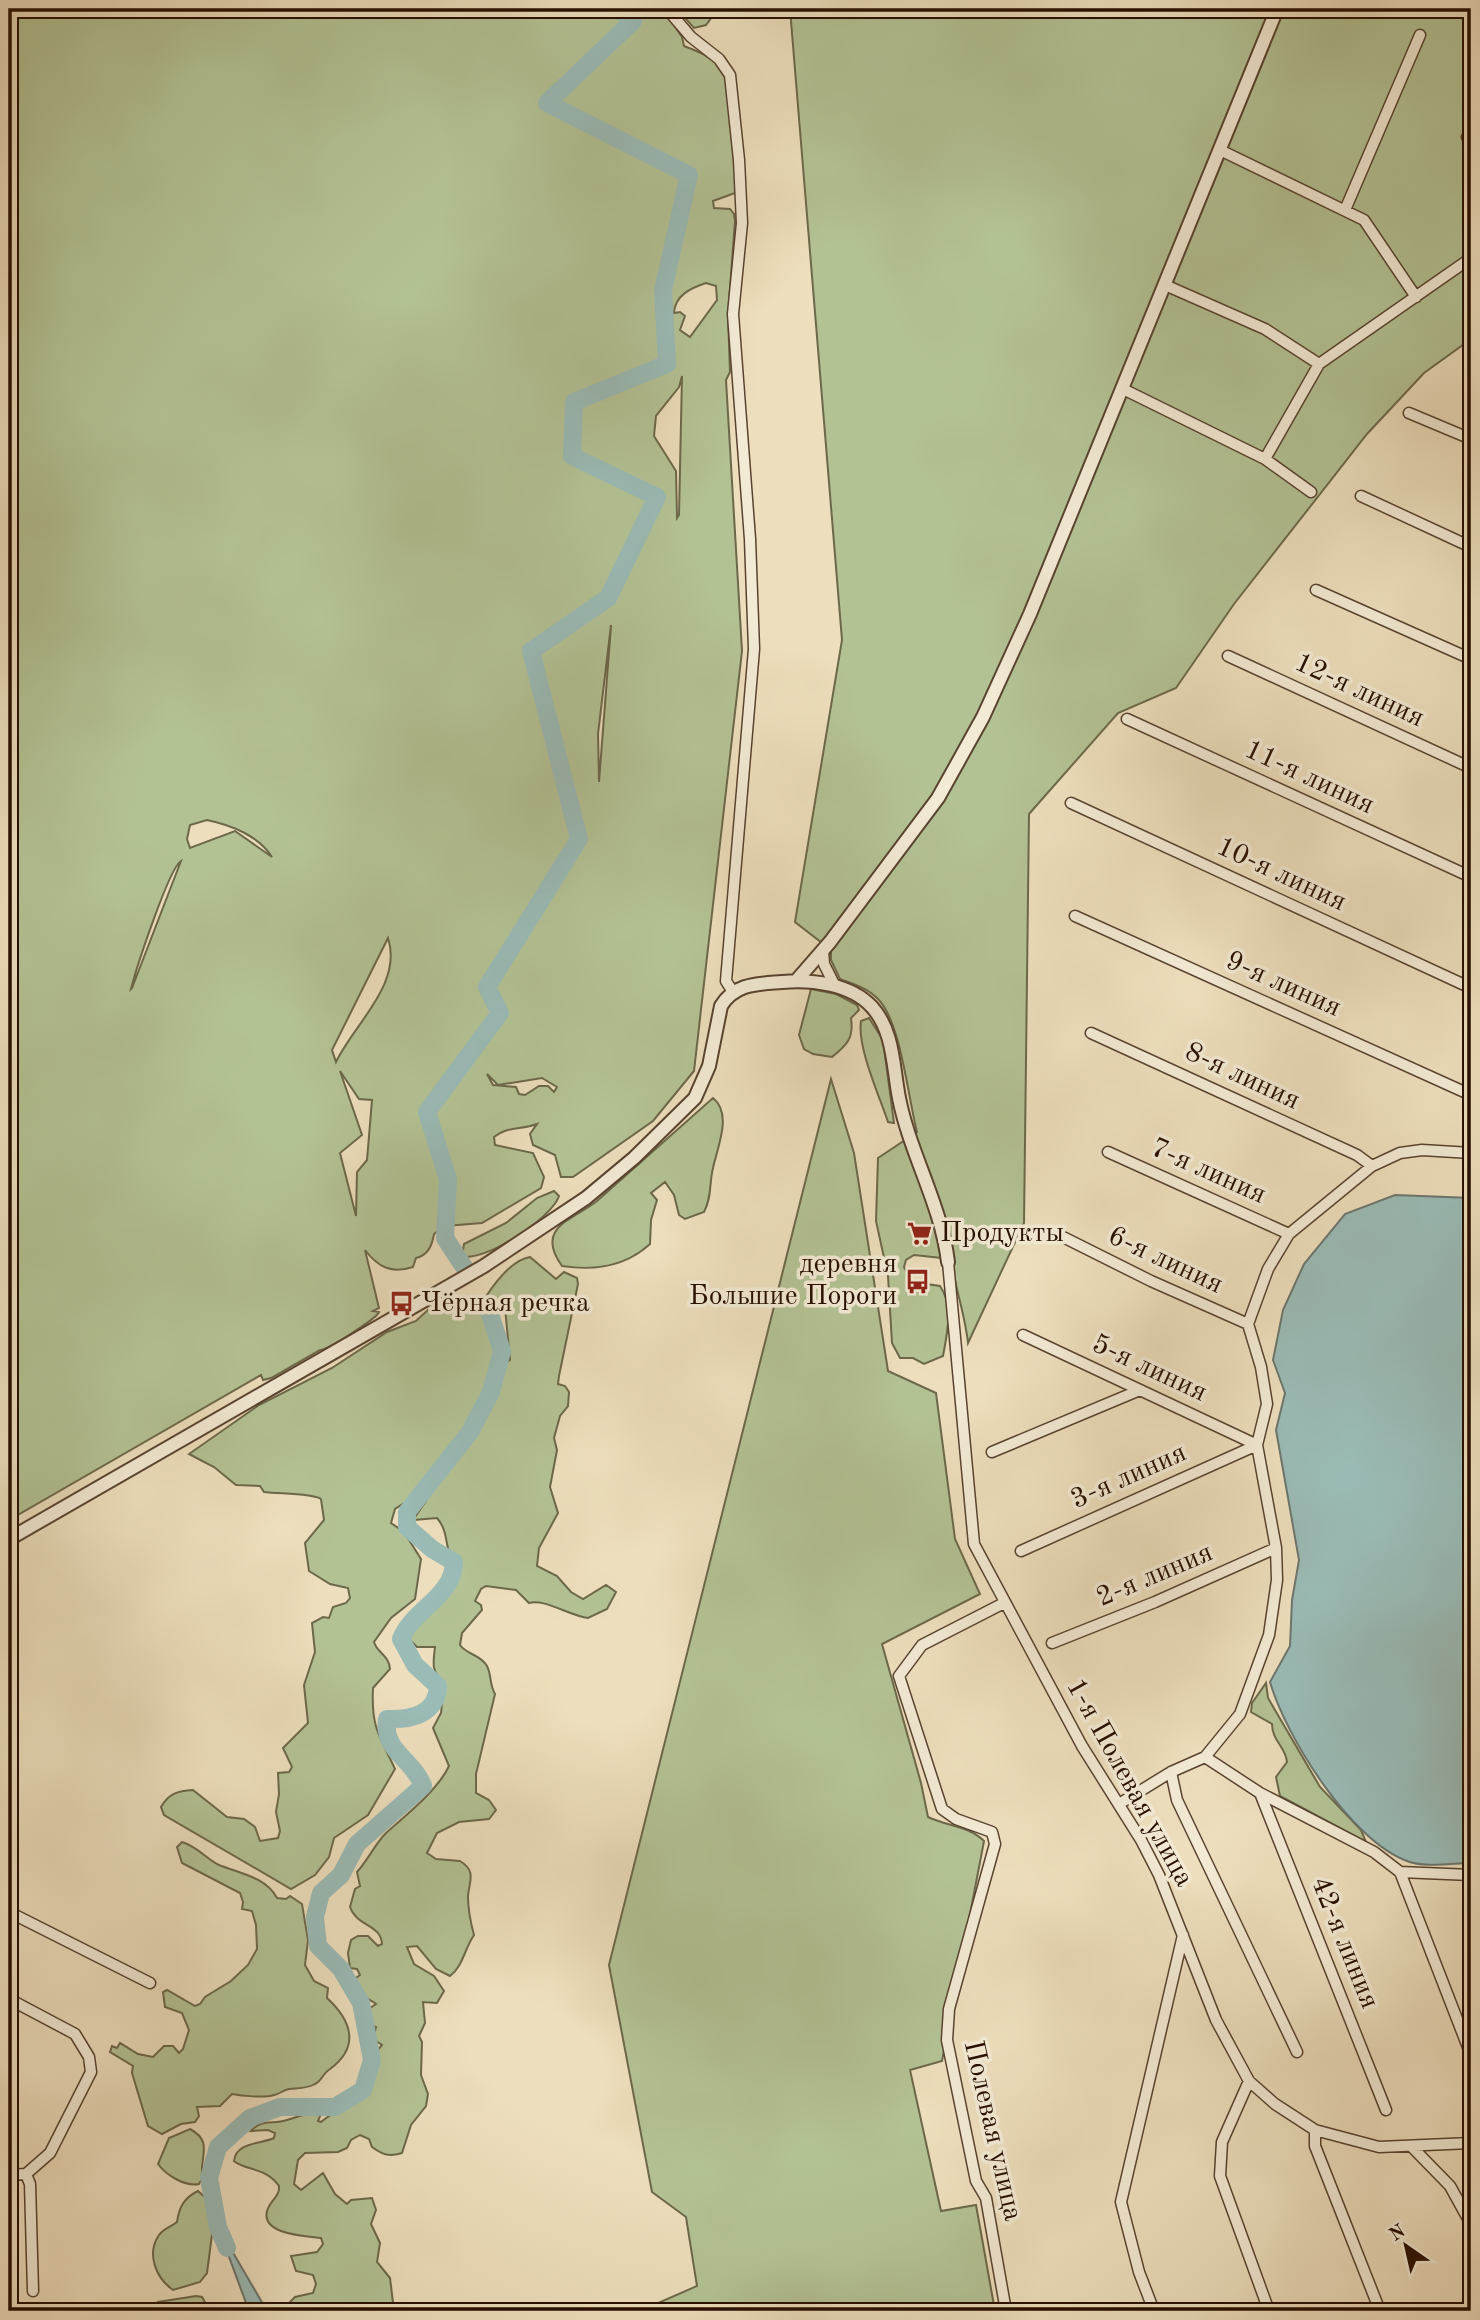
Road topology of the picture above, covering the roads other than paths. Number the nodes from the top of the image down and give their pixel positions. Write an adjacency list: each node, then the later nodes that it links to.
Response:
1 (667, 9): 29 (street)
2 (1278, 9): 4 (street)
3 (1420, 35): 5 (street)
4 (1220, 150): 5 (street); 7 (street)
5 (1345, 210): 8 (street)
6 (1471, 258): 8 (street)
7 (1165, 285): 9 (street); 10 (street)
8 (1416, 297): 9 (street)
9 (1319, 364): 13 (street)
10 (1123, 389): 13 (street); 25 (street)
11 (1409, 413): 12 (street)
12 (1471, 439)
13 (1265, 459): 14 (street)
14 (1311, 492)
15 (1361, 496): 16 (street)
16 (1471, 547)
17 (1316, 590): 19 (street)
18 (1228, 656): 21 (street, 12-я линия)
19 (1471, 659)
20 (1127, 719): 23 (street, 11-я линия)
21 (1471, 768)
22 (1071, 803): 28 (street, 10-я линия)
23 (1471, 877)
24 (1075, 916): 31 (street, 9-я линия)
25 (823, 950): 26 (street); 27 (street)
26 (796, 981): 27 (street); 29 (street)
27 (835, 986): 37 (street)
28 (1471, 988)
29 (733, 992): 43 (street)
30 (1091, 1033): 34 (street, 8-я линия)
31 (1471, 1095)
32 (1108, 1152): 35 (street, 7-я линия)
33 (1471, 1153): 34 (street)
34 (1372, 1166): 35 (street)
35 (1289, 1234): 38 (street)
36 (1063, 1237): 38 (street, 6-я линия)
37 (948, 1262): 46 (street, 1-я Полевая улица)
38 (1248, 1324): 41 (street)
39 (1023, 1335): 40 (street, 5-я линия)
40 (1139, 1390): 41 (street, 5-я линия); 42 (street)
41 (1257, 1445): 44 (street); 45 (street, 3-я линия)
42 (992, 1452)
43 (9, 1539)
44 (1276, 1548): 47 (street, 2-я линия); 48 (street)
45 (1021, 1551)
46 (1004, 1603): 51 (street, 1-я Полевая улица); 69 (street, Полевая улица)
47 (1052, 1643)
48 (1205, 1757): 49 (street); 50 (street)
49 (1171, 1772): 51 (street); 58 (street)
50 (1260, 1793): 52 (street); 61 (street, 42-я линия)
51 (1119, 1804): 55 (street, 1-я Полевая улица)
52 (1400, 1872): 53 (street); 59 (street)
53 (1471, 1875)
54 (9, 1912): 56 (street)
55 (1183, 1935): 60 (street, 1-я Полевая улица); 70 (street)
56 (150, 1983)
57 (9, 1999): 66 (street)
58 (1297, 2052)
59 (1471, 2055)
60 (1249, 2081): 62 (street); 71 (street)
61 (1386, 2110)
62 (1315, 2130): 64 (street); 72 (street)
63 (1471, 2143): 64 (street)
64 (1412, 2147): 67 (street)
65 (9, 2175): 66 (street)
66 (26, 2175): 68 (street)
67 (1471, 2224)
68 (33, 2291)
69 (1006, 2311)
70 (1154, 2311)
71 (1269, 2311)
72 (1380, 2311)

